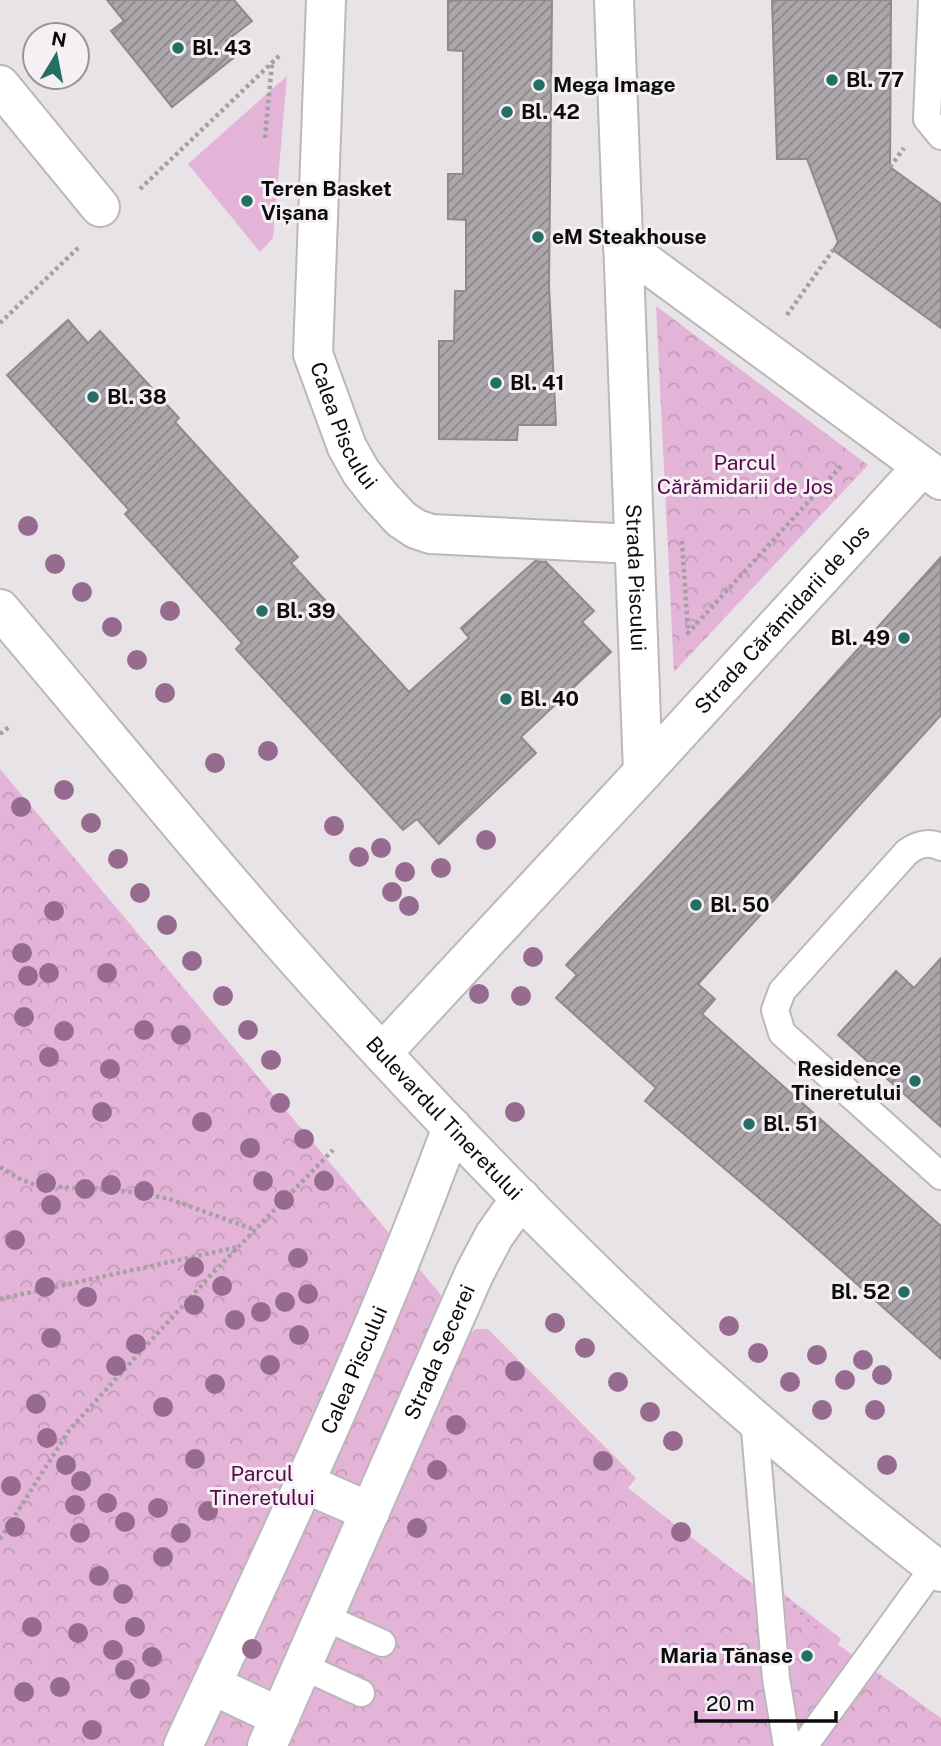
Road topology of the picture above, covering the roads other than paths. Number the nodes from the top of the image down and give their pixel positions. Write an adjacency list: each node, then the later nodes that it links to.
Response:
1 (614, 0): 7 (street, Strada Piscului)
2 (932, 0): 5 (lane)
3 (325, 7): 9 (street, Calea Piscului)
4 (0, 85): 6 (street)
5 (941, 136)
6 (115, 202)
7 (623, 246): 8 (street, Strada Cărămidarii de Jos); 9 (street, Strada Piscului)
8 (931, 473): 11 (street, Strada Cărămidarii de Jos)
9 (634, 544): 11 (street, Strada Piscului)
10 (0, 609): 13 (street, Bulevardul Tineretului)
11 (643, 772): 13 (street)
12 (941, 847): 15 (lane)
13 (382, 1053): 14 (street, Bulevardul Tineretului)
14 (452, 1127): 16 (street, Bulevardul Tineretului); 18 (street, Calea Piscului)
15 (941, 1176)
16 (521, 1198): 17 (street, Bulevardul Tineretului); 19 (street, Strada Secerei)
17 (754, 1418): 20 (street, Bulevardul Tineretului); 28 (lane)
18 (303, 1483): 19 (street); 24 (street, Calea Piscului)
19 (370, 1513): 21 (street, Strada Secerei)
20 (938, 1569): 29 (lane)
21 (324, 1617): 22 (lane); 23 (street, Strada Secerei)
22 (382, 1643)
23 (302, 1666): 25 (lane); 26 (street, Strada Secerei)
24 (212, 1685): 26 (street); 27 (street, Calea Piscului)
25 (360, 1693)
26 (273, 1731)
27 (183, 1746)
28 (786, 1746)
29 (804, 1746)

